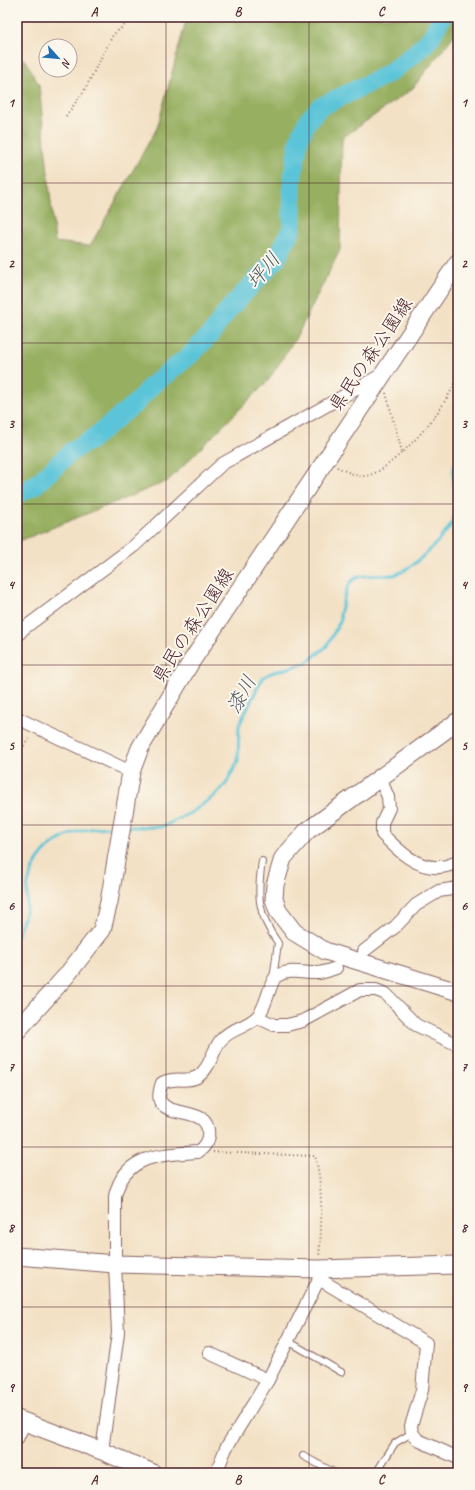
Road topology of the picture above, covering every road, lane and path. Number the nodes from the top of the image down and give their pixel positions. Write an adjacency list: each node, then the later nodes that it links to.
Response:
1 (134, 17): 2 (path)
2 (66, 116)
3 (458, 262): 4 (street, 県民の森公園線)
4 (381, 375): 6 (path); 7 (street, 県民の森公園線); 8 (street)
5 (458, 377): 6 (path)
6 (402, 452): 7 (path)
7 (324, 461): 13 (street, 県民の森公園線)
8 (17, 636)
9 (17, 718): 11 (street)
10 (458, 720): 14 (street)
11 (37, 728): 12 (path); 13 (street)
12 (17, 756)
13 (131, 772): 23 (street, 県民の森公園線)
14 (380, 778): 16 (street); 21 (street)
15 (262, 861): 20 (lane)
16 (458, 862)
17 (458, 888): 18 (street)
18 (364, 951)
19 (336, 968): 20 (street)
20 (273, 979): 22 (street)
21 (458, 992)
22 (257, 1018): 24 (street); 27 (street)
23 (17, 1031)
24 (458, 1045)
25 (458, 1110): 26 (path)
26 (454, 1111)
27 (198, 1152): 29 (street); 31 (path)
28 (17, 1256): 29 (street)
29 (115, 1264): 31 (street); 39 (street)
30 (458, 1265): 31 (street)
31 (318, 1274): 32 (street); 37 (street)
32 (288, 1341): 34 (lane); 35 (street)
33 (209, 1353): 35 (street)
34 (341, 1372)
35 (268, 1380): 43 (street)
36 (21, 1421): 38 (street); 39 (street)
37 (412, 1433): 41 (street); 45 (lane)
38 (17, 1439)
39 (102, 1452): 42 (street)
40 (303, 1456): 44 (lane)
41 (458, 1458)
42 (153, 1473)
43 (216, 1473)
44 (335, 1473)
45 (376, 1473)

